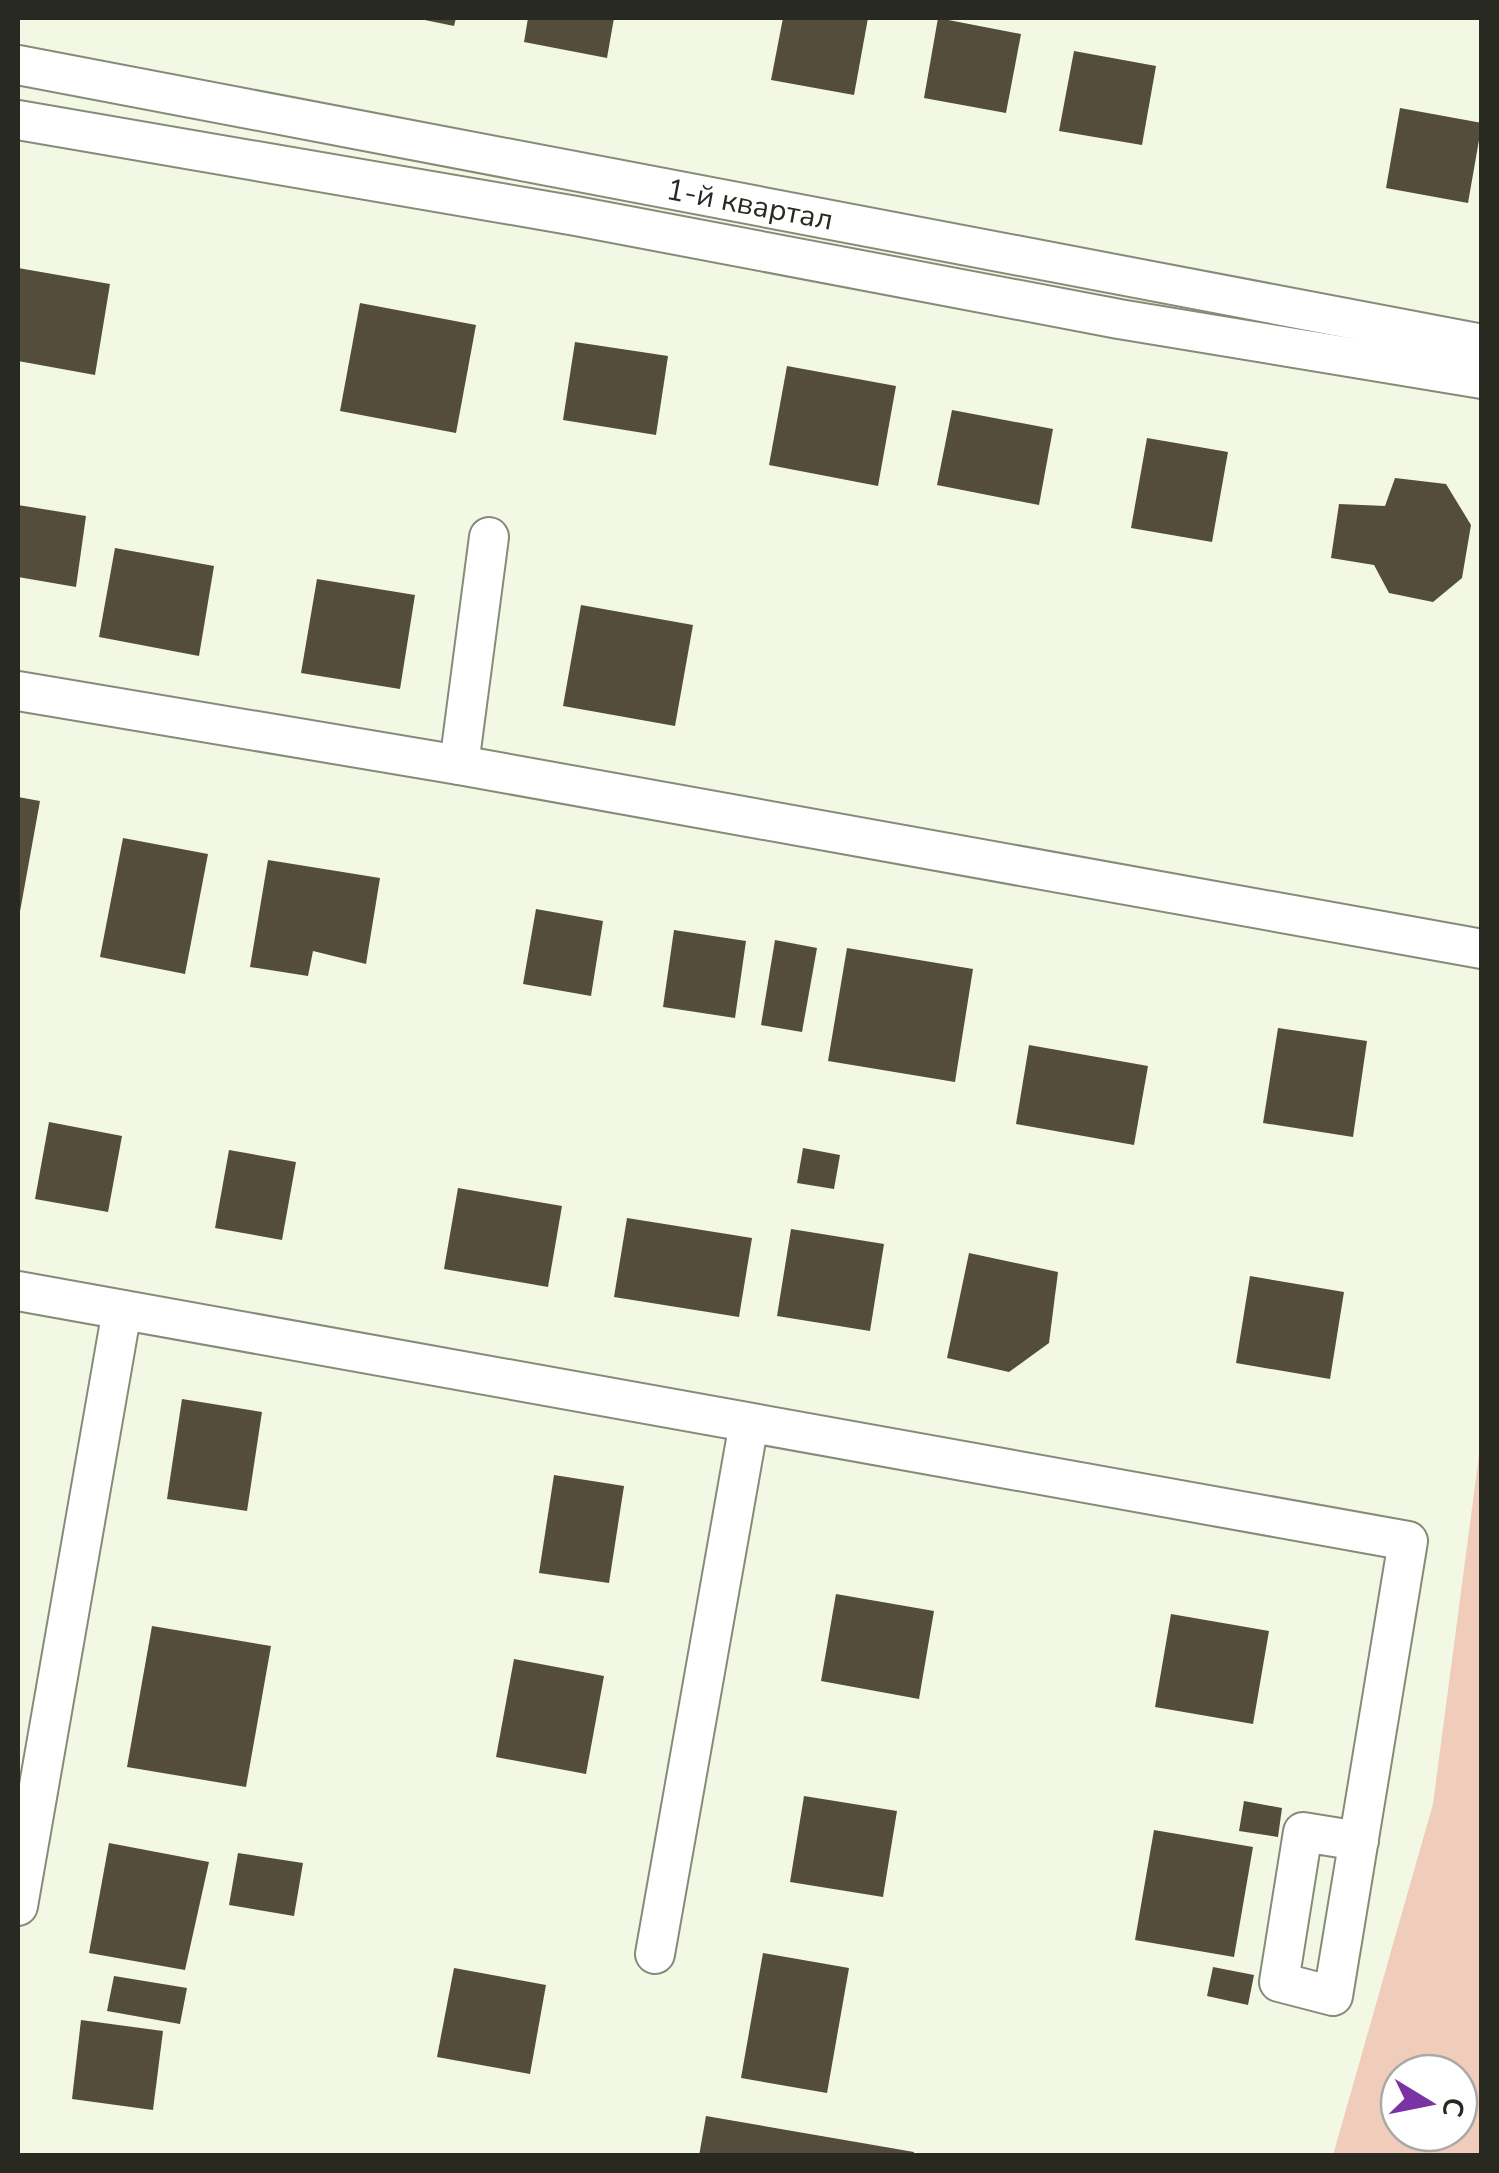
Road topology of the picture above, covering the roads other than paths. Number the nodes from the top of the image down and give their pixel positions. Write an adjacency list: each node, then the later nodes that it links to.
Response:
1 (18, 65): 3 (street, 1-й квартал)
2 (18, 120): 4 (street)
3 (1482, 344)
4 (1482, 378)
5 (489, 537): 7 (street)
6 (18, 691): 7 (street)
7 (460, 765): 8 (street)
8 (1482, 950)
9 (18, 1292): 10 (street)
10 (122, 1310): 11 (street); 13 (street)
11 (750, 1423): 12 (street); 14 (street)
12 (1359, 1841)
13 (18, 1906)
14 (654, 1954)

